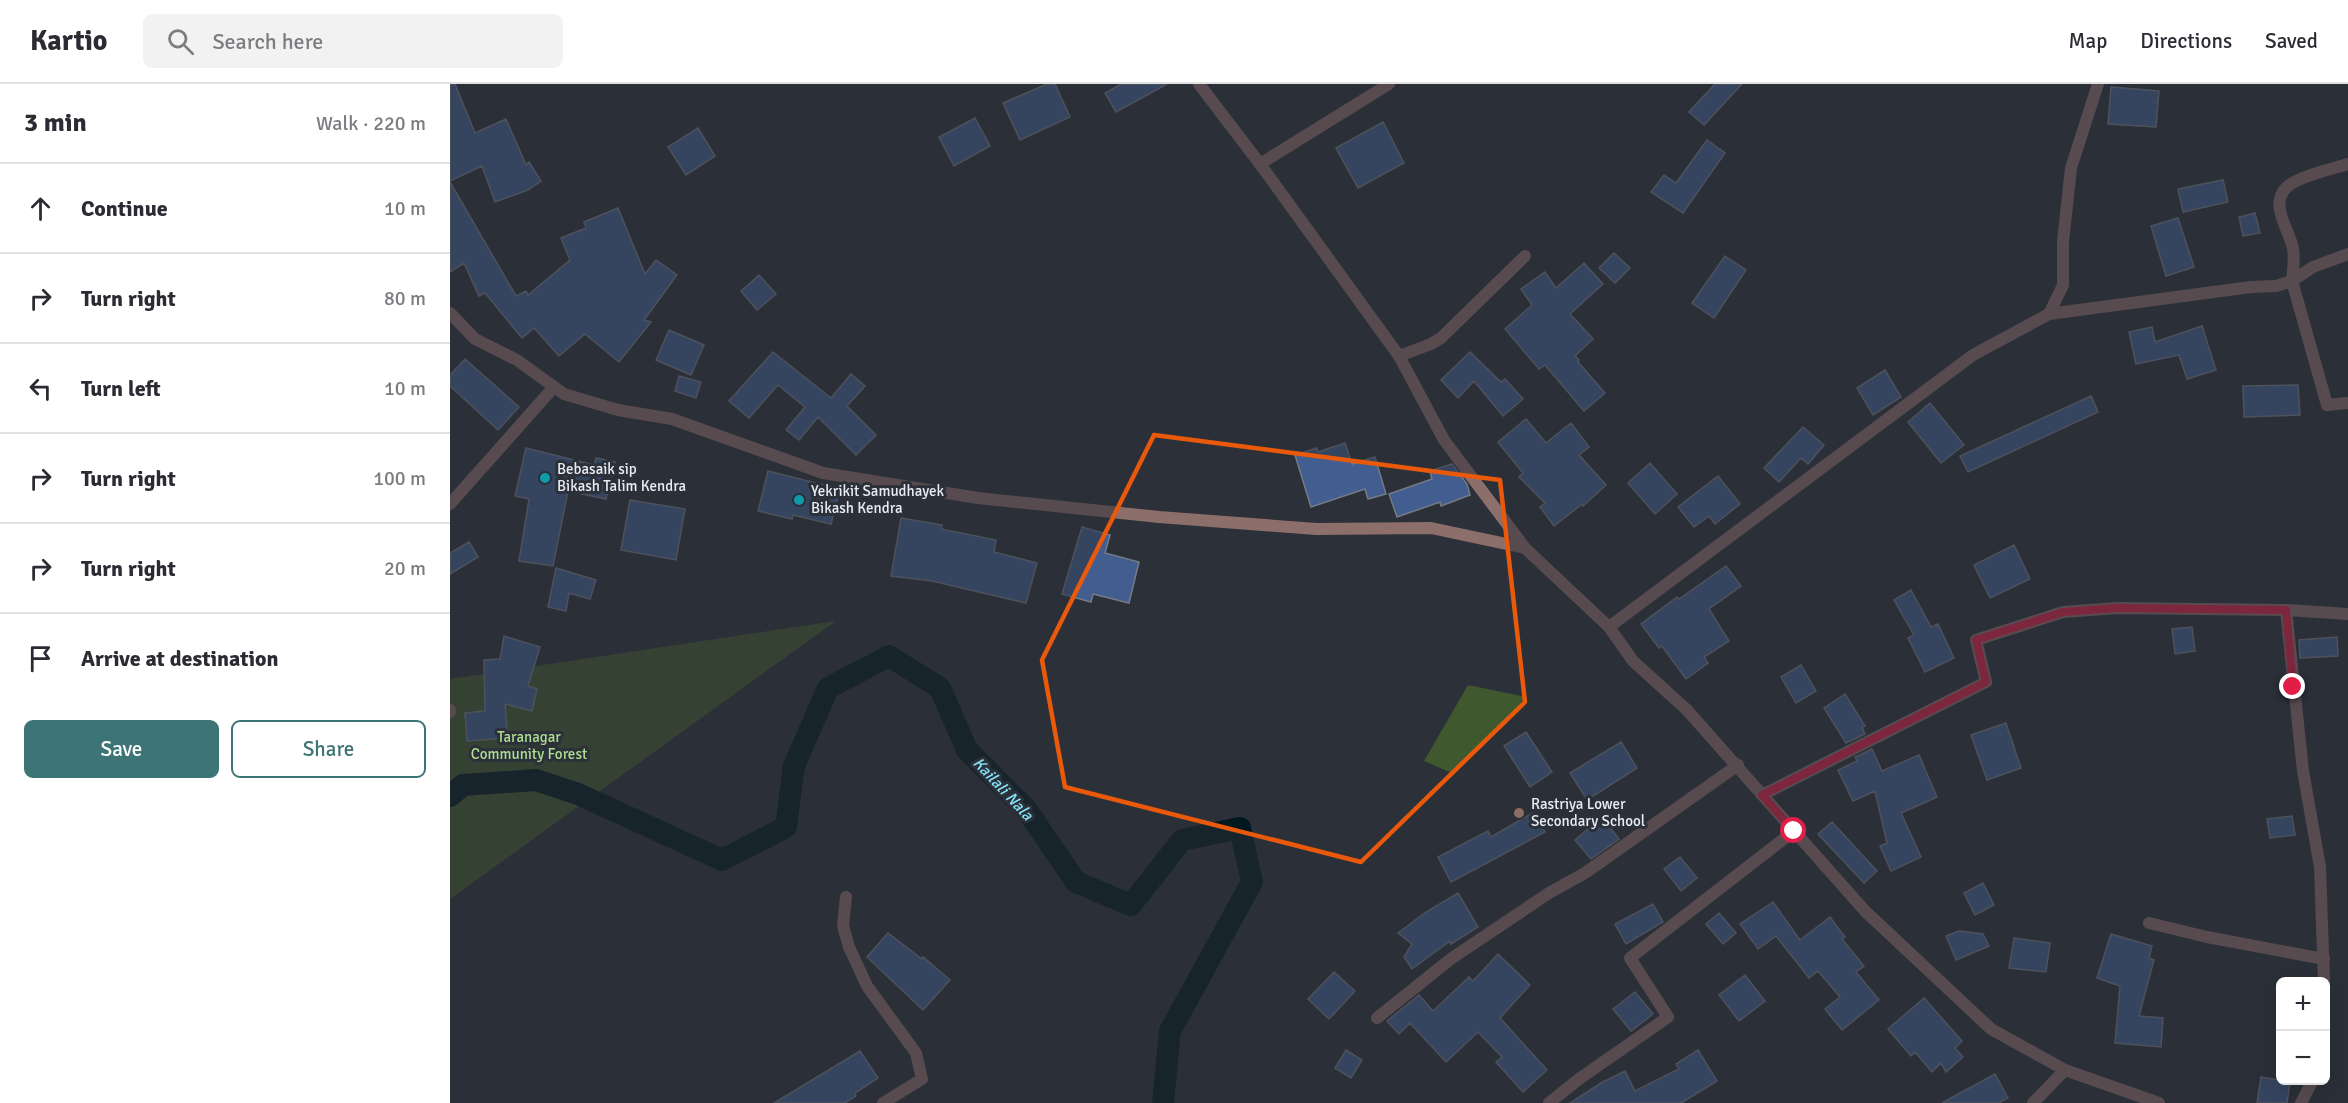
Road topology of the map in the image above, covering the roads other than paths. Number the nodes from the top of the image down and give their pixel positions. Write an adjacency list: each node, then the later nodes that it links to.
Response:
1 (1199, 84): 4 (street)
2 (1389, 84): 4 (street)
3 (2098, 84): 10 (street)
4 (1260, 164): 11 (street)
5 (2348, 164): 8 (street)
6 (2348, 254): 8 (street)
7 (1525, 256): 11 (street)
8 (2292, 281): 10 (street); 13 (street)
9 (450, 313): 12 (street)
10 (2049, 315): 18 (street)
11 (1399, 356): 15 (street)
12 (554, 387): 14 (street); 15 (street)
13 (2348, 403)
14 (450, 504)
15 (1525, 548): 18 (street)
16 (2286, 610): 17 (street); 20 (street); 24 (street)
17 (2348, 614)
18 (1609, 627): 19 (street)
19 (1738, 765): 20 (street); 26 (street)
20 (1762, 795): 21 (street)
21 (1794, 831): 27 (street); 30 (street)
22 (846, 897): 29 (street)
23 (2149, 923): 24 (street)
24 (2324, 959): 25 (street)
25 (2324, 977)
26 (1377, 1018)
27 (2065, 1070): 31 (street); 32 (street)
28 (2310, 1085): 33 (street)
29 (883, 1103)
30 (1549, 1103)
31 (2033, 1103)
32 (2159, 1103)
33 (2301, 1103)

